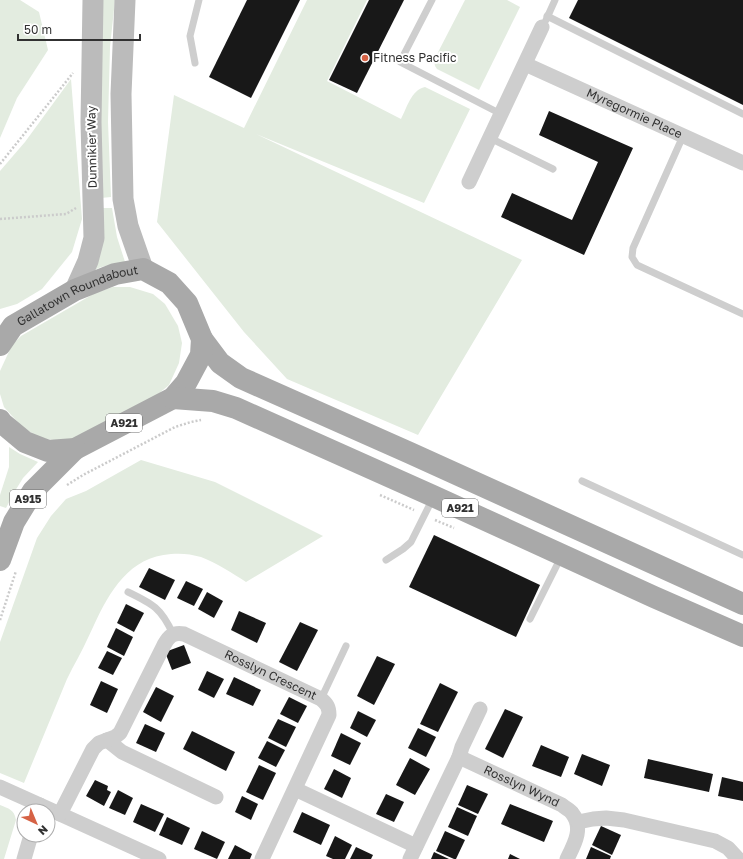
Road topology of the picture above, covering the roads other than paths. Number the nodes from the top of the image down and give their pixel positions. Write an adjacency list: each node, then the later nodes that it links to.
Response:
1 (93, 0): 17 (main road, Dunnikier Way)
2 (125, 0): 16 (main road)
3 (199, 0): 7 (lane)
4 (432, 0): 9 (lane)
5 (555, 0): 6 (lane)
6 (545, 22): 8 (street); 10 (lane)
7 (195, 63)
8 (525, 64): 9 (street); 11 (street, Myregormie Place)
9 (501, 114): 12 (street)
10 (743, 114)
11 (683, 136): 13 (street, Myregormie Place); 18 (lane)
12 (490, 138): 14 (lane); 15 (street)
13 (743, 163)
14 (554, 169)
15 (469, 182)
16 (143, 269): 17 (main road, Gallatown Roundabout); 20 (main road, Gallatown Roundabout / A921)
17 (75, 290): 19 (main road, Gallatown Roundabout)
18 (743, 314)
19 (7, 326): 21 (main road, Gallatown Roundabout)
20 (202, 339): 22 (main road, A921); 32 (main road, A921)
21 (0, 345)
22 (173, 398): 24 (main road, A921); 26 (main road, A921)
23 (1, 427): 24 (main road, A921)
24 (75, 449): 30 (main road, A915)
25 (582, 481): 28 (lane)
26 (434, 496): 27 (main road, A921); 29 (lane)
27 (562, 555): 33 (lane); 35 (main road, A921)
28 (743, 555)
29 (386, 560)
30 (8, 565)
31 (128, 592): 34 (lane)
32 (737, 598)
33 (530, 619)
34 (173, 634): 37 (street, Rosslyn Crescent); 39 (street)
35 (743, 636)
36 (346, 646): 37 (lane)
37 (320, 699): 42 (street, Rosslyn Crescent)
38 (480, 709): 40 (street)
39 (108, 740): 43 (street); 46 (street)
40 (459, 757): 47 (street, Rosslyn Wynd); 49 (street)
41 (0, 786): 44 (street)
42 (296, 789): 49 (street); 52 (street, Rosslyn Crescent)
43 (216, 797)
44 (31, 803)
45 (56, 813): 46 (street)
46 (60, 814): 51 (street)
47 (578, 822): 53 (street); 54 (street)
48 (29, 843): 50 (street)
49 (413, 853)
50 (24, 859)
51 (158, 859)
52 (262, 859)
53 (567, 859)
54 (738, 859)

